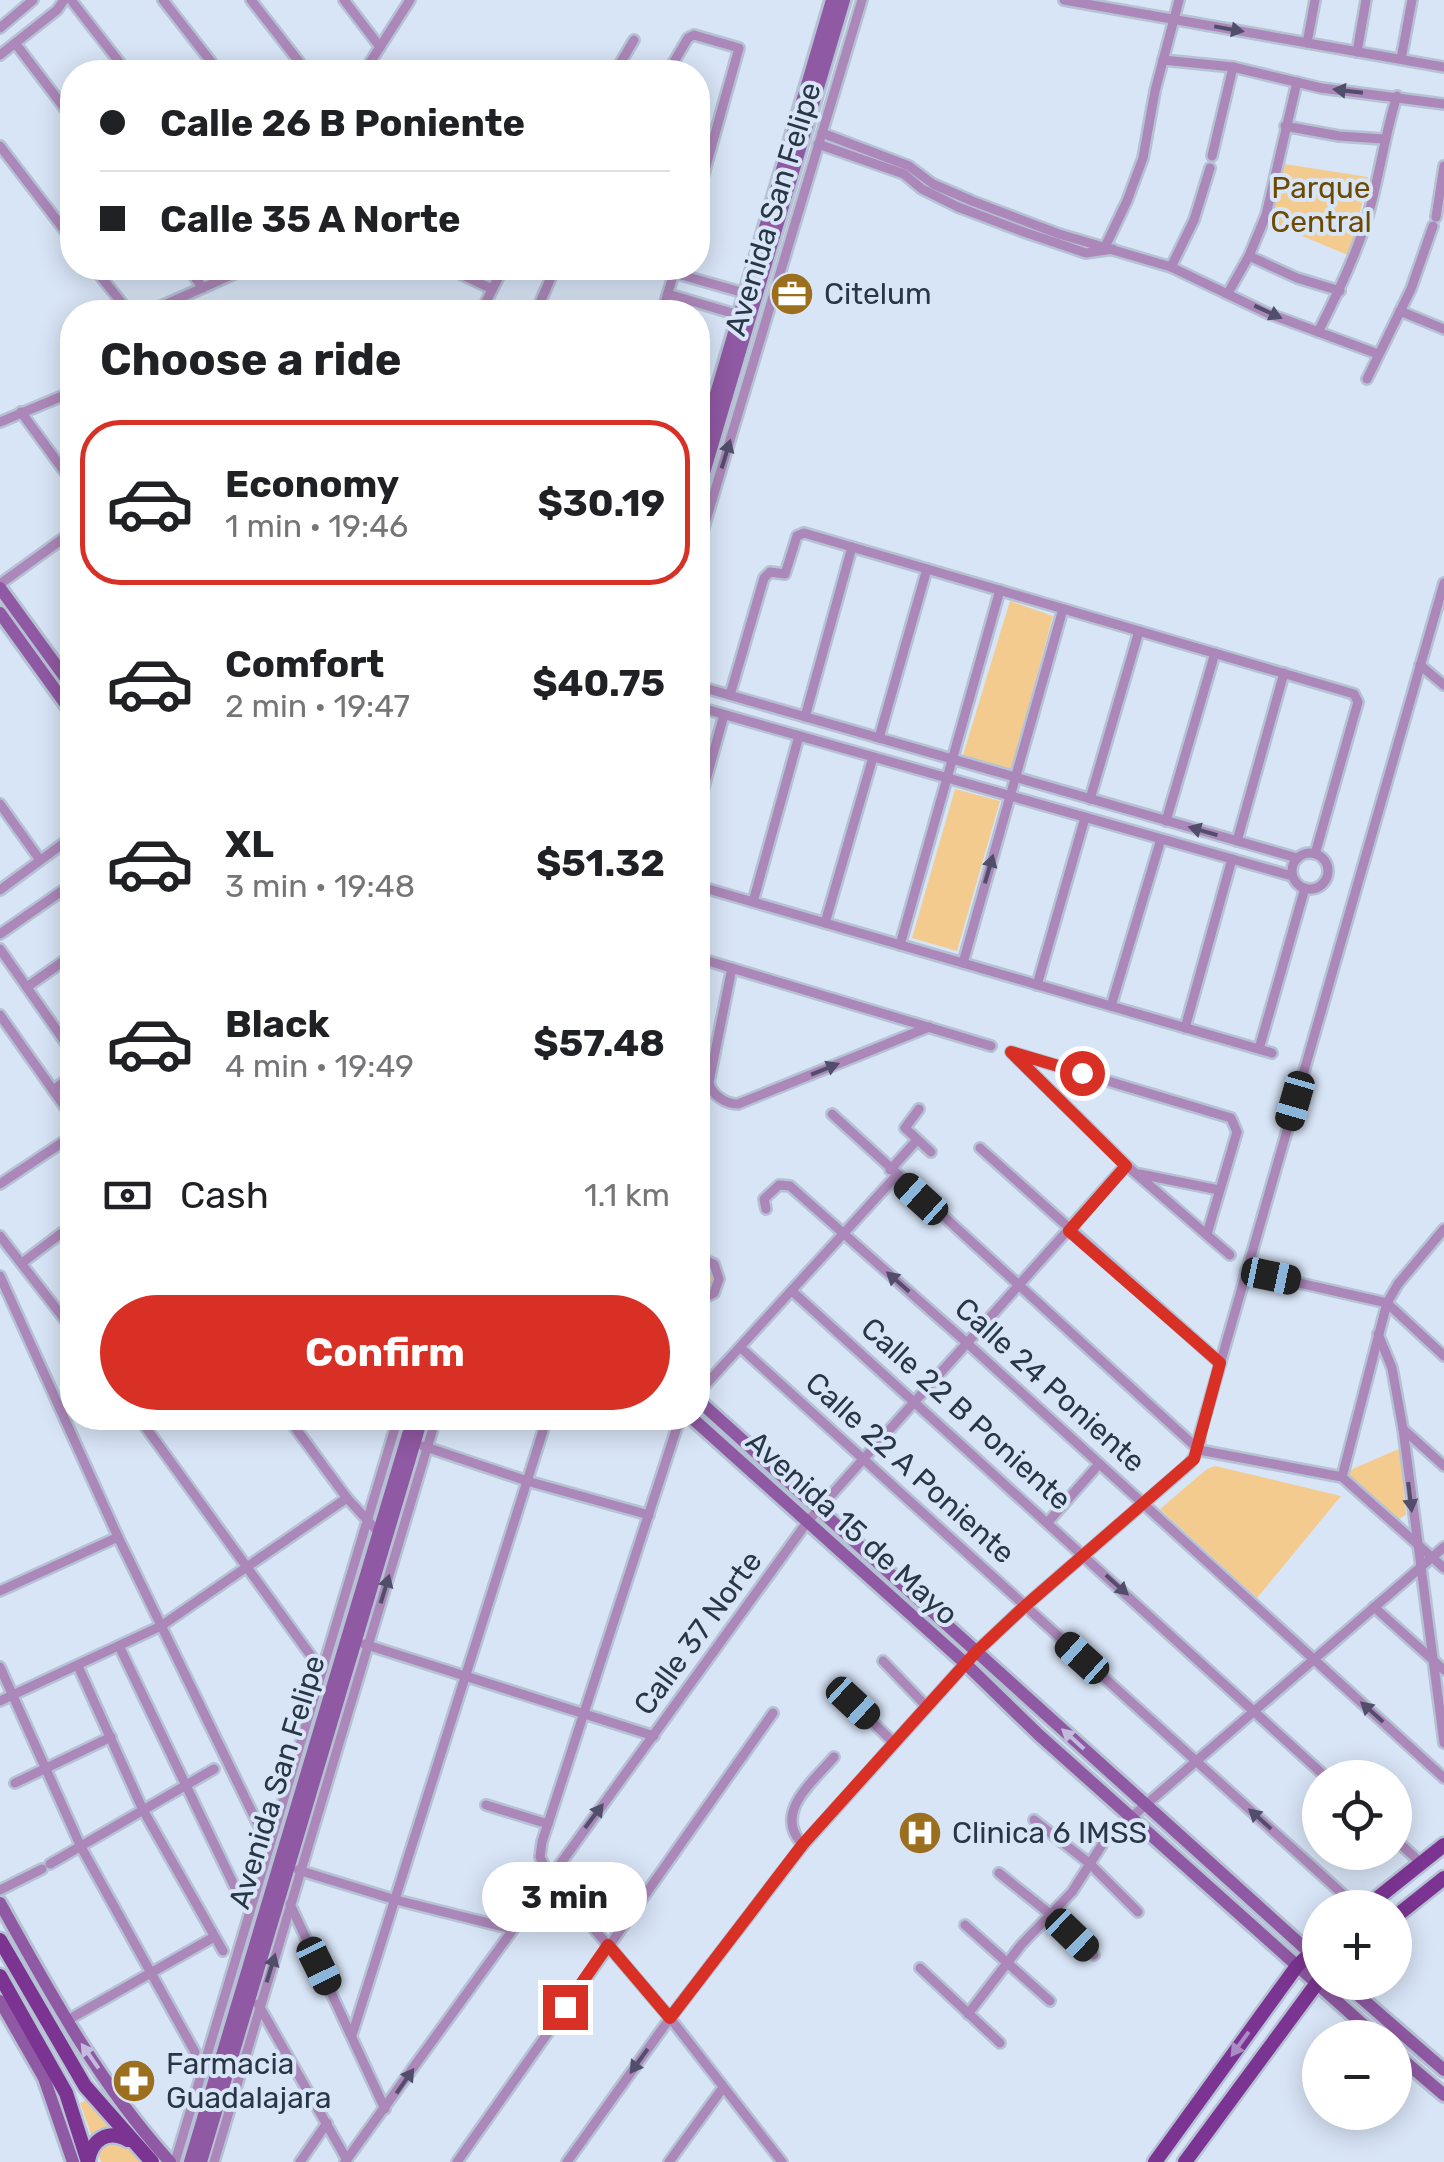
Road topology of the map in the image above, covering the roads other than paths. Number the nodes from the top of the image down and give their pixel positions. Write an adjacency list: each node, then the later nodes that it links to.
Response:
1 (33, 0): 16 (street)
2 (68, 0): 18 (street); 24 (street)
3 (163, 0): 25 (street)
4 (252, 0): 26 (street)
5 (344, 0): 20 (street)
6 (410, 0): 20 (street)
7 (832, 0): 63 (main road, Avenida San Felipe)
8 (844, 0): 31 (main road, Avenida San Felipe)
9 (862, 0): 34 (street, Avenida San Felipe)
10 (1064, 0): 15 (street)
11 (1179, 0): 15 (street)
12 (1315, 0): 19 (street)
13 (1366, 0): 21 (street)
14 (1412, 0): 23 (street)
15 (1175, 20): 19 (street, one-way to 19); 30 (street)
16 (1, 26)
17 (634, 40): 28 (street)
18 (14, 43): 22 (street); 37 (street)
19 (1307, 43): 21 (street)
20 (380, 47): 27 (street)
21 (1357, 52): 23 (street)
22 (0, 55)
23 (1401, 59): 33 (street)
24 (116, 60)
25 (210, 60)
26 (298, 60)
27 (372, 60)
28 (623, 60)
29 (675, 60): 43 (street)
30 (1162, 60): 32 (street); 48 (street)
31 (825, 64): 34 (street); 63 (main road, Avenida San Felipe)
32 (1233, 66): 35 (street); 44 (street)
33 (1444, 67)
34 (841, 68): 40 (street, Avenida San Felipe)
35 (1297, 82): 36 (street, one-way to 35); 39 (street)
36 (1397, 96): 38 (street); 41 (street)
37 (60, 102)
38 (1444, 104)
39 (1285, 126): 41 (street); 49 (street)
40 (820, 139): 48 (street); 77 (street, Avenida San Felipe)
41 (1383, 139): 61 (street)
42 (0, 146): 47 (street)
43 (710, 153)
44 (1212, 156)
45 (1444, 166): 70 (street)
46 (1210, 168): 50 (street)
47 (60, 224)
48 (1107, 249): 50 (street)
49 (1250, 256): 60 (street); 61 (street)
50 (1171, 267): 60 (street)
51 (104, 280): 64 (street)
52 (198, 280): 58 (street)
53 (221, 280): 58 (street)
54 (472, 280): 59 (street)
55 (497, 280): 59 (street)
56 (672, 280): 62 (street)
57 (705, 280): 63 (street)
58 (204, 288): 65 (street)
59 (492, 290): 66 (street)
60 (1228, 292): 73 (street, one-way to 73)
61 (1340, 292): 73 (street)
62 (668, 294): 67 (street); 68 (street)
63 (751, 295): 71 (main road, Avenida San Felipe)
64 (119, 300)
65 (176, 300)
66 (487, 300)
67 (666, 300)
68 (689, 300)
69 (710, 306): 71 (street)
70 (1400, 310): 72 (street); 74 (street)
71 (744, 316): 76 (main road, Avenida San Felipe); 80 (main road, Avenida San Felipe)
72 (1444, 329)
73 (1318, 332): 74 (street)
74 (1378, 354): 75 (street)
75 (1367, 379)
76 (731, 381): 77 (street); 82 (main road, Avenida San Felipe)
77 (746, 385): 84 (street, Avenida San Felipe, one-way to 77)
78 (60, 397): 79 (street)
79 (21, 412): 81 (street); 83 (street)
80 (710, 419)
81 (0, 422)
82 (710, 452)
83 (60, 466)
84 (710, 506)
85 (60, 541): 89 (street)
86 (852, 547): 87 (street); 100 (street); 104 (street)
87 (927, 569): 90 (street); 106 (street)
88 (1444, 583): 95 (street)
89 (0, 586): 96 (main road)
90 (1000, 590): 91 (street); 108 (street)
91 (1063, 609): 93 (street); 110 (street)
92 (0, 613): 101 (main road)
93 (1138, 631): 94 (street); 113 (street)
94 (1215, 653): 97 (street); 116 (street)
95 (1420, 665): 98 (street); 174 (street)
96 (60, 670)
97 (1284, 673): 118 (street); 120 (street)
98 (1444, 685)
99 (710, 689): 100 (street)
100 (730, 695): 104 (street)
101 (60, 696)
102 (710, 711): 103 (street)
103 (724, 715): 105 (street); 109 (street)
104 (805, 717): 106 (street)
105 (799, 736): 107 (street); 129 (street)
106 (878, 738): 108 (street)
107 (873, 757): 111 (street); 130 (street)
108 (952, 759): 110 (street); 111 (street)
109 (710, 765)
110 (1016, 777): 112 (street); 113 (street)
111 (947, 778): 112 (street); 132 (street)
112 (1010, 796): 115 (street); 135 (street, one-way to 112)
113 (1090, 799): 116 (street)
114 (0, 804): 123 (street)
115 (1085, 818): 117 (street); 138 (street)
116 (1166, 820): 118 (street, one-way to 116)
117 (1160, 839): 122 (street); 140 (street)
118 (1237, 841): 121 (street)
119 (60, 846): 123 (street)
120 (1314, 854): 121 (street); 125 (street)
121 (1297, 858): 124 (street)
122 (1232, 859): 124 (street); 143 (street)
123 (40, 860): 127 (street)
124 (1292, 876): 125 (street)
125 (1305, 888): 146 (street)
126 (710, 889): 129 (street)
127 (0, 890)
128 (60, 892): 131 (street)
129 (753, 902): 130 (street)
130 (826, 923): 132 (street)
131 (0, 934)
132 (900, 945): 135 (street)
133 (0, 949): 139 (street)
134 (710, 962): 137 (street)
135 (963, 963): 138 (street)
136 (60, 964): 139 (street)
137 (732, 968): 142 (street); 148 (street, one-way to 148)
138 (1037, 985): 140 (street)
139 (27, 987): 144 (street)
140 (1111, 1006): 143 (street)
141 (0, 1014): 151 (street)
142 (929, 1027): 145 (street); 150 (street, one-way to 142)
143 (1185, 1028): 146 (street)
144 (60, 1035)
145 (991, 1046)
146 (1259, 1049): 147 (street)
147 (1272, 1053)
148 (710, 1077)
149 (60, 1085): 151 (street)
150 (710, 1085)
151 (53, 1090): 152 (street)
152 (60, 1100)
153 (919, 1109): 155 (street)
154 (832, 1114): 160 (street)
155 (917, 1140): 158 (street); 160 (street)
156 (60, 1144): 162 (street)
157 (980, 1148): 166 (street)
158 (931, 1152)
159 (1126, 1166): 161 (street); 163 (street); 166 (street, Calle 37 Norte)
160 (893, 1173): 168 (street); 176 (street)
161 (1137, 1173): 163 (street); 169 (street)
162 (0, 1184)
163 (1219, 1190): 169 (street)
164 (766, 1210): 168 (street, Calle 24 Poniente)
165 (1444, 1228): 179 (street)
166 (1069, 1231): 176 (street, Calle 37 Norte); 185 (street)
167 (60, 1234): 173 (street)
168 (844, 1234): 177 (street); 182 (street, Calle 24 Poniente, one-way to 168)
169 (1207, 1234): 171 (street)
170 (0, 1236): 173 (street)
171 (1230, 1255)
172 (710, 1262): 178 (street)
173 (22, 1263): 180 (street)
174 (1246, 1271): 179 (street); 185 (street)
175 (0, 1276): 187 (street)
176 (1020, 1288): 182 (street, Calle 37 Norte); 202 (street)
177 (792, 1291): 183 (street); 188 (street, Calle 22 B Poniente)
178 (710, 1295)
179 (1387, 1303): 181 (street); 184 (street)
180 (60, 1313)
181 (1378, 1334): 190 (street); 206 (street)
182 (968, 1343): 188 (street, Calle 37 Norte); 204 (street, Calle 24 Poniente)
183 (740, 1348): 186 (street); 203 (street, Calle 22 A Poniente)
184 (1444, 1356)
185 (1220, 1363): 202 (street)
186 (710, 1383)
187 (60, 1398)
188 (916, 1400): 203 (street, Calle 37 Norte); 213 (street, Calle 22 B Poniente)
189 (710, 1409): 210 (main road, Avenida 15 de Mayo)
190 (1402, 1428): 205 (street); 216 (street, one-way to 216)
191 (75, 1430): 215 (street)
192 (148, 1430): 222 (street)
193 (297, 1430): 208 (street)
194 (394, 1430): 212 (street, Avenida San Felipe)
195 (414, 1430): 201 (main road, Avenida San Felipe)
196 (419, 1430): 201 (main road, Avenida San Felipe)
197 (427, 1430): 201 (street, Avenida San Felipe)
198 (543, 1430): 207 (street)
199 (676, 1430): 211 (street)
200 (707, 1430): 210 (main road, Avenida 15 de Mayo)
201 (416, 1444): 207 (street); 214 (main road, Avenida San Felipe); 227 (street, Avenida San Felipe, one-way to 201)
202 (1199, 1450): 206 (street); 209 (street)
203 (863, 1459): 210 (street, Calle 37 Norte); 224 (street, Calle 22 A Poniente)
204 (1099, 1464): 209 (street, Calle 24 Poniente); 213 (street)
205 (1444, 1466)
206 (1342, 1476): 216 (street)
207 (528, 1480): 211 (street); 238 (street)
208 (347, 1498): 212 (street); 222 (street)
209 (1144, 1505): 218 (street); 230 (street, Calle 24 Poniente)
210 (813, 1515): 229 (main road, Avenida 15 de Mayo); 233 (main road, Avenida 15 de Mayo); 246 (street, Calle 37 Norte)
211 (649, 1516): 245 (street)
212 (366, 1521): 214 (street); 237 (street, Avenida San Felipe)
213 (1048, 1522): 218 (street, Calle 22 B Poniente)
214 (382, 1536): 227 (main road, Avenida San Felipe)
215 (118, 1537): 223 (street); 226 (street)
216 (1416, 1544): 219 (street); 220 (street)
217 (1444, 1546): 219 (street)
218 (1085, 1556): 224 (street); 243 (street, Calle 22 B Poniente, one-way to 243)
219 (1432, 1557): 220 (street); 221 (street)
220 (1419, 1568): 225 (street); 231 (street)
221 (1444, 1568)
222 (248, 1569): 226 (street); 237 (street)
223 (0, 1591)
224 (1025, 1606): 229 (street); 252 (street, Calle 22 A Poniente)
225 (1374, 1607): 230 (street); 231 (street)
226 (162, 1626): 228 (street); 267 (street)
227 (357, 1642): 238 (street); 271 (main road, Avenida San Felipe); 271 (street, Avenida San Felipe)
228 (120, 1648): 234 (street); 257 (street)
229 (976, 1652): 233 (street); 258 (main road, Avenida 15 de Mayo, one-way to 229)
230 (1314, 1659): 243 (street); 255 (street, Calle 24 Poniente, one-way to 230)
231 (1434, 1660): 236 (street); 249 (street)
232 (883, 1661): 242 (street)
233 (966, 1664): 242 (street); 261 (main road, Avenida 15 de Mayo)
234 (78, 1666): 239 (street); 247 (street)
235 (0, 1667): 239 (street)
236 (1444, 1670)
237 (322, 1671): 267 (street, Avenida San Felipe)
238 (467, 1677): 245 (street); 279 (street)
239 (13, 1696): 240 (street); 253 (street)
240 (0, 1702)
241 (853, 1703): 248 (street)
242 (927, 1707): 248 (street)
243 (1254, 1710): 251 (street, Calle 22 B Poniente); 252 (street)
244 (773, 1713): 290 (street)
245 (586, 1716): 246 (street); 263 (street)
246 (654, 1736): 273 (street, Calle 37 Norte, one-way to 246)
247 (111, 1737): 253 (street); 260 (street)
248 (894, 1743): 264 (street)
249 (1444, 1743)
250 (834, 1757): 264 (street)
251 (1308, 1760)
252 (1196, 1761): 258 (street); 276 (street, Calle 22 A Poniente, one-way to 252)
253 (46, 1768): 256 (street); 266 (street)
254 (214, 1768): 257 (street)
255 (1444, 1778)
256 (15, 1783)
257 (184, 1786): 260 (street); 278 (street)
258 (1146, 1803): 261 (street); 289 (main road, Avenida 15 de Mayo)
259 (486, 1805): 263 (street)
260 (143, 1810): 266 (street); 287 (street)
261 (1130, 1815): 269 (street); 295 (main road, Avenida 15 de Mayo)
262 (1034, 1820): 269 (street)
263 (548, 1824): 273 (street)
264 (803, 1844): 309 (street)
265 (1444, 1845): 270 (main road)
266 (81, 1847): 275 (street); 298 (street)
267 (269, 1847): 326 (street, Avenida San Felipe)
268 (1412, 1855): 270 (street)
269 (1089, 1863): 283 (street); 284 (street)
270 (1421, 1864): 277 (main road)
271 (289, 1867): 279 (street); 282 (street, Avenida San Felipe); 300 (main road, Avenida San Felipe); 301 (main road, Avenida San Felipe)
272 (999, 1873): 284 (street)
273 (549, 1876): 286 (street, Calle 37 Norte); 290 (street)
274 (1444, 1878): 281 (main road)
275 (0, 1890)
276 (1341, 1890)
277 (1386, 1890)
278 (240, 1898)
279 (396, 1900): 286 (street); 312 (street)
280 (0, 1902): 311 (main road)
281 (1412, 1903)
282 (290, 1904): 307 (street, Avenida San Felipe, one-way to 282); 312 (street)
283 (1138, 1912)
284 (1050, 1914): 292 (street); 293 (street)
285 (965, 1925): 293 (street)
286 (512, 1929): 319 (street, Calle 37 Norte, one-way to 286)
287 (214, 1937): 291 (street); 298 (street)
288 (0, 1940): 321 (main road)
289 (1302, 1940)
290 (608, 1945): 309 (street); 331 (street)
291 (222, 1951)
292 (1094, 1956)
293 (1008, 1962): 306 (street); 308 (street)
294 (1302, 1963): 295 (main road)
295 (1297, 1966): 297 (main road, Avenida 15 de Mayo); 335 (main road, one-way to 335)
296 (920, 1968): 308 (street)
297 (1302, 1970)
298 (151, 1973): 311 (street); 314 (street)
299 (0, 1976): 324 (main road)
300 (244, 1979): 301 (street); 327 (main road, Avenida San Felipe)
301 (251, 1992): 307 (street); 328 (main road, Avenida San Felipe)
302 (0, 2000): 323 (main road)
303 (1304, 2000): 336 (main road)
304 (1338, 2000): 310 (main road, Avenida 15 de Mayo)
305 (1363, 2000): 316 (main road)
306 (1050, 2001)
307 (260, 2007): 320 (street); 329 (street, Avenida San Felipe)
308 (968, 2014): 313 (street)
309 (670, 2018): 317 (street); 332 (street, one-way to 332)
310 (1359, 2020)
311 (66, 2021): 326 (main road, one-way to 311)
312 (352, 2034): 319 (street)
313 (1000, 2043)
314 (195, 2052)
315 (1412, 2068): 318 (main road)
316 (1444, 2070)
317 (722, 2089): 333 (street); 334 (street)
318 (1444, 2095)
319 (385, 2109): 322 (street, Calle 37 Norte)
320 (327, 2123): 322 (street); 330 (street)
321 (133, 2143): 324 (main road); 325 (main road)
322 (347, 2161)
323 (74, 2162)
324 (88, 2162)
325 (152, 2162)
326 (172, 2162)
327 (190, 2162)
328 (201, 2162)
329 (214, 2162)
330 (300, 2162)
331 (458, 2162)
332 (567, 2162)
333 (670, 2162)
334 (782, 2162)
335 (1155, 2162)
336 (1185, 2162)

